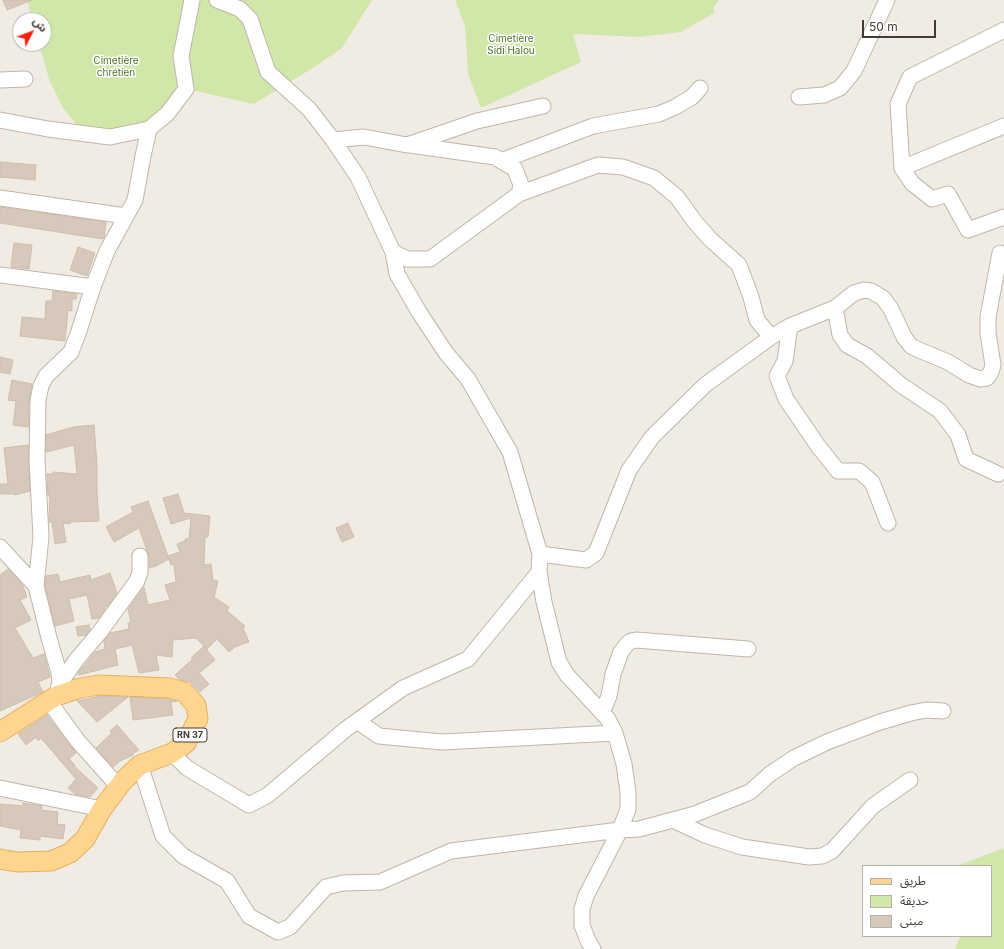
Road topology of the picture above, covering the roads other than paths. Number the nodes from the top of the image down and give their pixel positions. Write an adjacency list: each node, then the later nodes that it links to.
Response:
1 (192, 0): 12 (street)
2 (217, 0): 13 (street)
3 (887, 0): 8 (street)
4 (1004, 30): 16 (street)
5 (25, 79): 6 (street)
6 (0, 80)
7 (700, 88): 15 (street)
8 (799, 97)
9 (543, 106): 14 (street)
10 (0, 120): 12 (street)
11 (1004, 126): 16 (street)
12 (149, 129): 19 (street)
13 (333, 140): 14 (street); 21 (street)
14 (407, 144): 15 (street)
15 (501, 161): 17 (street)
16 (902, 168): 20 (street)
17 (519, 194): 21 (street); 27 (street)
18 (0, 198): 19 (street)
19 (126, 216): 24 (street)
20 (1004, 217)
21 (393, 252): 31 (street)
22 (1000, 253): 25 (street)
23 (0, 275): 24 (street)
24 (93, 287): 34 (street)
25 (835, 308): 26 (street); 28 (street)
26 (790, 326): 27 (street); 29 (street)
27 (770, 337): 31 (street)
28 (998, 474)
29 (888, 523)
30 (0, 547): 34 (street)
31 (540, 554): 33 (street)
32 (140, 556): 36 (street)
33 (539, 572): 38 (street); 39 (street)
34 (36, 586): 36 (street)
35 (748, 649): 38 (street)
36 (54, 693): 40 (main road, RN 37); 42 (main road, RN 37); 45 (street)
37 (943, 711): 48 (street)
38 (602, 713): 41 (street)
39 (357, 721): 41 (street); 42 (street)
40 (0, 732)
41 (614, 734): 49 (street)
42 (172, 753): 43 (main road, RN 37)
43 (140, 765): 45 (main road, RN 37); 49 (street)
44 (910, 780): 48 (street)
45 (118, 786): 47 (main road, RN 37)
46 (0, 788): 47 (street)
47 (102, 809): 50 (main road, RN 37)
48 (673, 820): 49 (street)
49 (620, 830): 51 (street)
50 (0, 859)
51 (593, 949)

